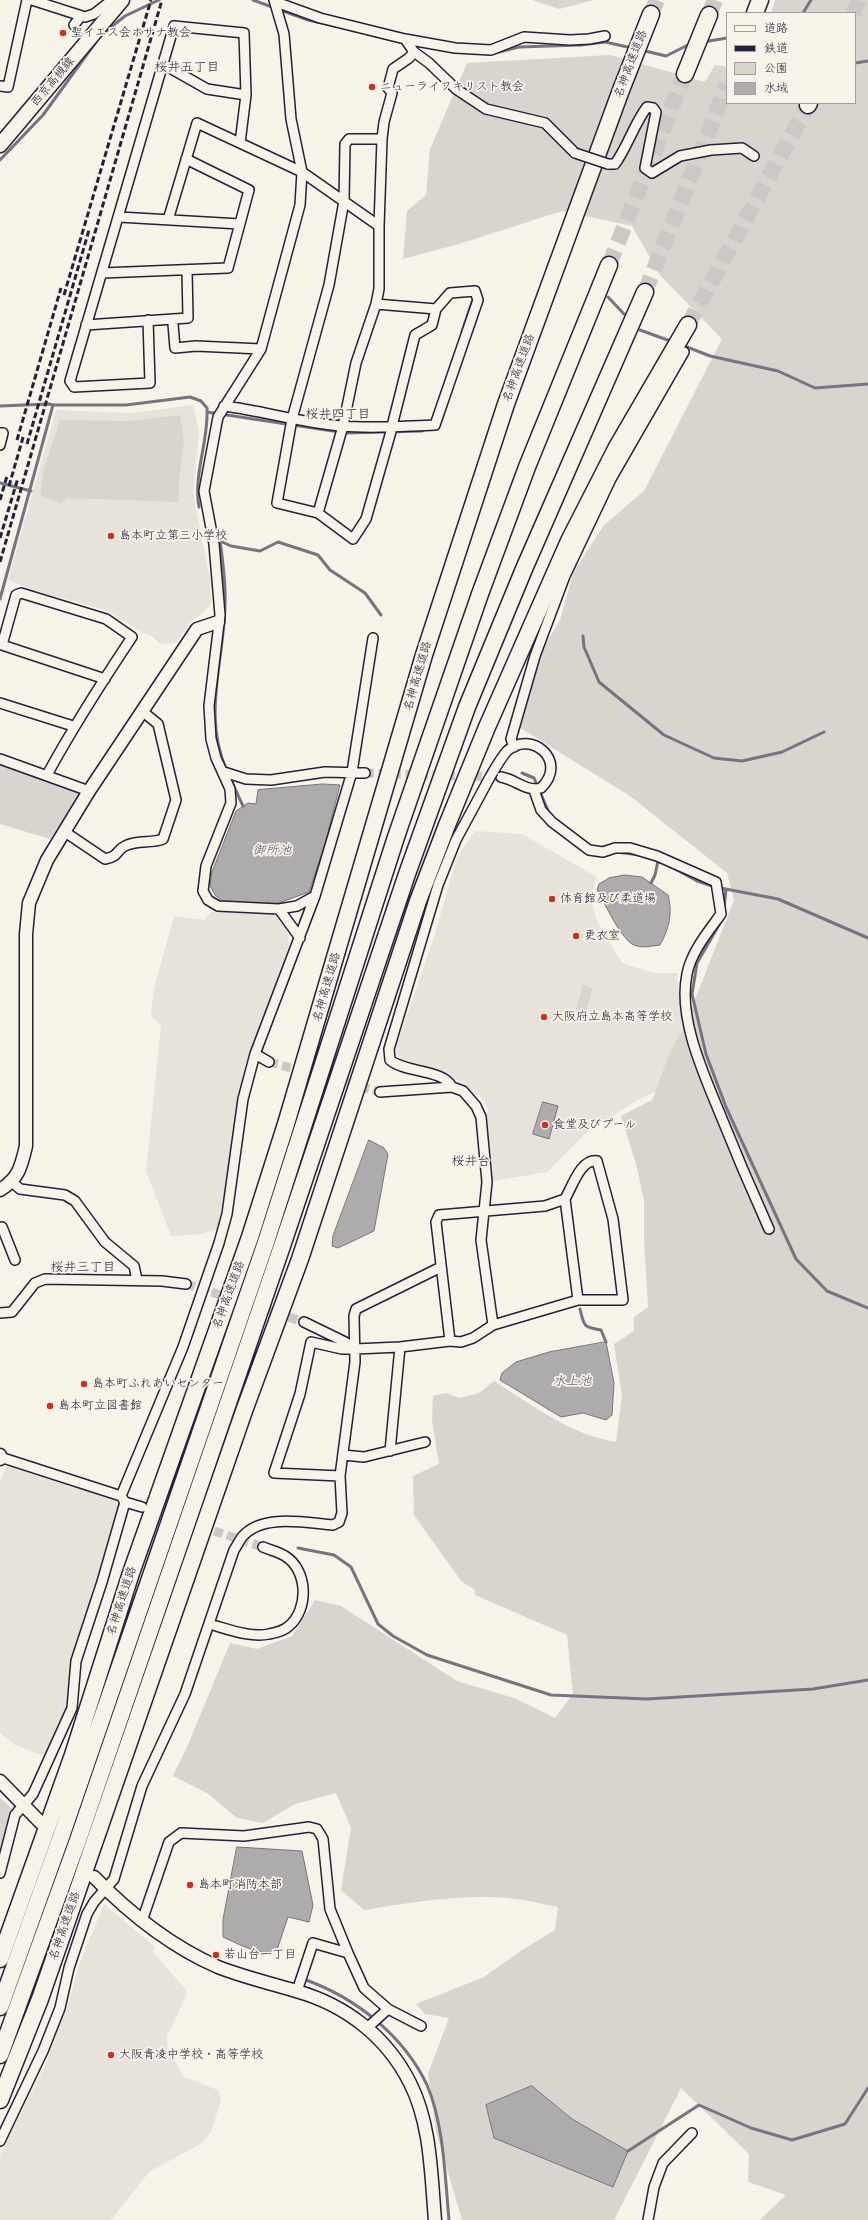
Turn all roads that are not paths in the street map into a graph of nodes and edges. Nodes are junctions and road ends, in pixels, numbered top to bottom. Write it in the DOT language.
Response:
graph roads {
  1 [pos="27,0"];
  2 [pos="32,0"];
  3 [pos="112,0"];
  4 [pos="122,0"];
  5 [pos="760,0"];
  6 [pos="276,6"];
  7 [pos="755,12"];
  8 [pos="709,15"];
  9 [pos="81,16"];
  10 [pos="649,19"];
  11 [pos="74,25"];
  12 [pos="605,36"];
  13 [pos="409,45"];
  14 [pos="163,64"];
  15 [pos="687,71"];
  16 [pos="0,86"];
  17 [pos="246,95"];
  18 [pos="382,139"];
  19 [pos="240,143"];
  20 [pos="0,145"];
  21 [pos="754,156"];
  22 [pos="186,159"];
  23 [pos="302,172"];
  24 [pos="344,201"];
  25 [pos="119,217"];
  26 [pos="168,220"];
  27 [pos="240,224"];
  28 [pos="379,226"];
  29 [pos="609,265"];
  30 [pos="187,270"];
  31 [pos="102,273"];
  32 [pos="645,292"];
  33 [pos="376,304"];
  34 [pos="436,309"];
  35 [pos="148,320"];
  36 [pos="173,324"];
  37 [pos="86,325"];
  38 [pos="686,328"];
  39 [pos="261,350"];
  40 [pos="684,352"];
  41 [pos="221,411"];
  42 [pos="292,422"];
  43 [pos="342,430"];
  44 [pos="392,430"];
  45 [pos="0,433"];
  46 [pos="0,445"];
  47 [pos="318,513"];
  48 [pos="218,622"];
  49 [pos="373,638"];
  50 [pos="105,679"];
  51 [pos="0,703"];
  52 [pos="142,711"];
  53 [pos="73,726"];
  54 [pos="508,752"];
  55 [pos="0,759"];
  56 [pos="352,770"];
  57 [pos="227,773"];
  58 [pos="365,773"];
  59 [pos="47,775"];
  60 [pos="501,777"];
  61 [pos="537,789"];
  62 [pos="89,791"];
  63 [pos="65,832"];
  64 [pos="315,896"];
  65 [pos="279,909"];
  66 [pos="300,938"];
  67 [pos="255,1054"];
  68 [pos="269,1062"];
  69 [pos="452,1087"];
  70 [pos="380,1092"];
  71 [pos="12,1182"];
  72 [pos="0,1190"];
  73 [pos="565,1198"];
  74 [pos="483,1211"];
  75 [pos="769,1229"];
  76 [pos="2,1234"];
  77 [pos="14,1260"];
  78 [pos="441,1268"];
  79 [pos="136,1280"];
  80 [pos="186,1284"];
  81 [pos="578,1300"];
  82 [pos="0,1313"];
  83 [pos="304,1322"];
  84 [pos="493,1324"];
  85 [pos="450,1341"];
  86 [pos="400,1347"];
  87 [pos="355,1350"];
  88 [pos="425,1442"];
  89 [pos="390,1451"];
  90 [pos="343,1455"];
  91 [pos="0,1457"];
  92 [pos="340,1476"];
  93 [pos="123,1499"];
  94 [pos="142,1508"];
  95 [pos="263,1547"];
  96 [pos="209,1624"];
  97 [pos="0,1781"];
  98 [pos="25,1806"];
  99 [pos="42,1823"];
  100 [pos="0,1873"];
  101 [pos="94,1877"];
  102 [pos="106,1889"];
  103 [pos="142,1921"];
  104 [pos="348,1953"];
  105 [pos="0,1958"];
  106 [pos="297,1991"];
  107 [pos="0,2007"];
  108 [pos="388,2009"];
  109 [pos="373,2023"];
  110 [pos="421,2026"];
  111 [pos="0,2055"];
  112 [pos="0,2100"];
  113 [pos="692,2133"];
  114 [pos="0,2141"];
  115 [pos="435,2220"];
  116 [pos="648,2220"];
  1 -- 16 [label="street"];
  2 -- 9 [label="street"];
  3 -- 9 [label="street"];
  4 -- 20 [label="main road, 西京高槻線"];
  5 -- 7 [label="highway"];
  6 -- 13 [label="street"];
  6 -- 23 [label="street"];
  8 -- 15 [label="highway"];
  9 -- 11 [label="street"];
  10 -- 105 [label="highway, 名神高速道路"];
  12 -- 13 [label="street"];
  13 -- 18 [label="street"];
  13 -- 21 [label="street, bridge"];
  14 -- 17 [label="street"];
  14 -- 17 [label="street"];
  14 -- 25 [label="street"];
  17 -- 19 [label="street"];
  18 -- 24 [label="street"];
  18 -- 28 [label="street"];
  19 -- 22 [label="street"];
  19 -- 23 [label="street"];
  22 -- 26 [label="street"];
  22 -- 27 [label="street"];
  23 -- 24 [label="street"];
  23 -- 39 [label="street"];
  24 -- 28 [label="street"];
  24 -- 42 [label="street"];
  25 -- 26 [label="street"];
  25 -- 31 [label="street"];
  26 -- 27 [label="street"];
  27 -- 30 [label="street"];
  28 -- 33 [label="street"];
  29 -- 107 [label="highway, 名神高速道路"];
  30 -- 31 [label="street"];
  30 -- 35 [label="street"];
  31 -- 37 [label="street"];
  32 -- 111 [label="highway, 名神高速道路"];
  33 -- 34 [label="street"];
  33 -- 43 [label="street"];
  34 -- 44 [label="street"];
  34 -- 44 [label="street"];
  35 -- 37 [label="street"];
  35 -- 37 [label="street"];
  36 -- 39 [label="street"];
  38 -- 112 [label="highway, 名神高速道路"];
  39 -- 41 [label="street"];
  40 -- 54 [label="street"];
  41 -- 42 [label="street"];
  41 -- 48 [label="street"];
  42 -- 43 [label="street"];
  42 -- 47 [label="street"];
  43 -- 44 [label="street"];
  43 -- 47 [label="street"];
  44 -- 47 [label="street"];
  45 -- 46 [label="street"];
  48 -- 52 [label="street"];
  48 -- 57 [label="street"];
  49 -- 56 [label="street"];
  50 -- 50 [label="street"];
  50 -- 53 [label="street"];
  51 -- 53 [label="street"];
  52 -- 62 [label="street"];
  52 -- 63 [label="street"];
  53 -- 59 [label="street"];
  54 -- 61 [label="street"];
  54 -- 69 [label="street"];
  55 -- 59 [label="street"];
  56 -- 57 [label="street"];
  56 -- 58 [label="street"];
  56 -- 64 [label="street"];
  57 -- 65 [label="street"];
  59 -- 62 [label="street"];
  60 -- 61 [label="street"];
  61 -- 75 [label="street"];
  62 -- 63 [label="street"];
  63 -- 71 [label="street"];
  64 -- 65 [label="street"];
  64 -- 66 [label="street"];
  65 -- 66 [label="street"];
  66 -- 67 [label="street"];
  67 -- 68 [label="street"];
  67 -- 93 [label="street"];
  69 -- 70 [label="street"];
  69 -- 74 [label="street"];
  71 -- 72 [label="street"];
  71 -- 79 [label="street"];
  73 -- 74 [label="street"];
  73 -- 81 [label="street"];
  73 -- 81 [label="street"];
  74 -- 78 [label="street"];
  74 -- 84 [label="street"];
  76 -- 77 [label="street"];
  78 -- 85 [label="street"];
  78 -- 87 [label="street"];
  79 -- 80 [label="street"];
  79 -- 82 [label="street"];
  81 -- 84 [label="street"];
  83 -- 87 [label="street"];
  84 -- 85 [label="street"];
  85 -- 86 [label="street"];
  86 -- 87 [label="street"];
  86 -- 89 [label="street"];
  87 -- 90 [label="street"];
  87 -- 92 [label="street"];
  88 -- 89 [label="street"];
  89 -- 90 [label="street"];
  90 -- 92 [label="street"];
  91 -- 93 [label="street"];
  92 -- 96 [label="street"];
  93 -- 94 [label="street"];
  93 -- 98 [label="street"];
  95 -- 96 [label="street"];
  96 -- 102 [label="street"];
  97 -- 98 [label="street"];
  98 -- 99 [label="street"];
  98 -- 100 [label="street"];
  101 -- 102 [label="street"];
  102 -- 103 [label="street"];
  102 -- 114 [label="street"];
  103 -- 104 [label="street"];
  103 -- 106 [label="street"];
  104 -- 106 [label="street"];
  104 -- 108 [label="street"];
  106 -- 109 [label="street"];
  108 -- 109 [label="street"];
  108 -- 110 [label="street"];
  109 -- 115 [label="street"];
  113 -- 116 [label="street"];
}
